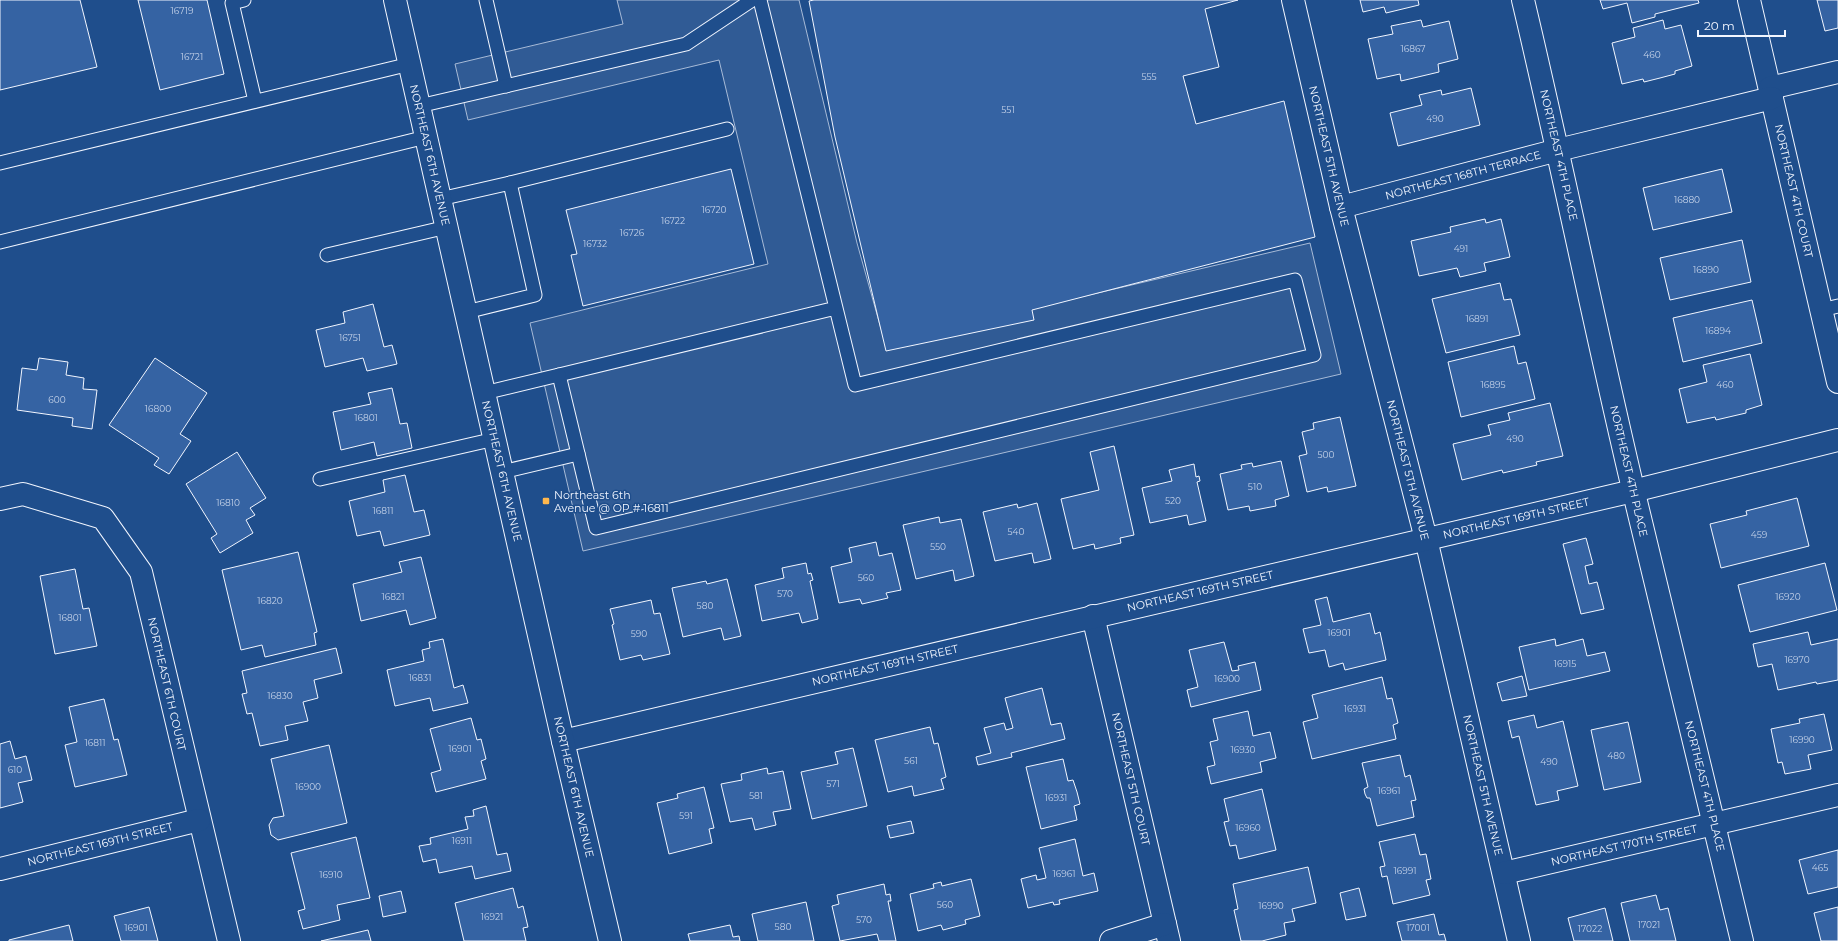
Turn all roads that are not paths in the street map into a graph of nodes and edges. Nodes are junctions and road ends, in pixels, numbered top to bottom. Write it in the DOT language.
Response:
graph roads {
  1 [pos="244,0"];
  2 [pos="395,0"];
  3 [pos="486,0"];
  4 [pos="752,0"];
  5 [pos="760,0"];
  6 [pos="1293,0"];
  7 [pos="1523,0"];
  8 [pos="1749,0"];
  9 [pos="410,64"];
  10 [pos="1838,72"];
  11 [pos="506,86"];
  12 [pos="1771,93"];
  13 [pos="255,101"];
  14 [pos="419,106"];
  15 [pos="727,129"];
  16 [pos="426,137"];
  17 [pos="1558,150"];
  18 [pos="0,164"];
  19 [pos="510,183"];
  20 [pos="440,199"];
  21 [pos="1341,208"];
  22 [pos="447,227"];
  23 [pos="0,242"];
  24 [pos="327,255"];
  25 [pos="836,308"];
  26 [pos="1830,308"];
  27 [pos="466,312"];
  28 [pos="559,375"];
  29 [pos="1838,382"];
  30 [pos="484,393"];
  31 [pos="495,439"];
  32 [pos="1838,440"];
  33 [pos="578,454"];
  34 [pos="502,472"];
  35 [pos="320,479"];
  36 [pos="1633,491"];
  37 [pos="0,499"];
  38 [pos="1426,539"];
  39 [pos="1093,616"];
  40 [pos="563,741"];
  41 [pos="1838,795"];
  42 [pos="199,820"];
  43 [pos="1715,824"];
  44 [pos="0,869"];
  45 [pos="1504,873"];
  46 [pos="1167,933"];
  47 [pos="229,941"];
  48 [pos="610,941"];
  49 [pos="1111,941"];
  50 [pos="1519,941"];
  51 [pos="1742,941"];
  1 -- 13 [label="lane"];
  2 -- 9 [label="street, NORTHEAST 6TH AVENUE"];
  3 -- 11 [label="lane"];
  4 -- 11 [label="lane"];
  5 -- 25 [label="lane"];
  6 -- 21 [label="street, NORTHEAST 5TH AVENUE"];
  7 -- 17 [label="street, NORTHEAST 4TH PLACE"];
  8 -- 12 [label="street, NORTHEAST 4TH COURT"];
  9 -- 13 [label="lane"];
  9 -- 14 [label="street, NORTHEAST 6TH AVENUE"];
  10 -- 12 [label="street, NORTHEAST 168TH TERRACE"];
  11 -- 14 [label="lane"];
  12 -- 17 [label="street, NORTHEAST 168TH TERRACE"];
  12 -- 26 [label="street, NORTHEAST 4TH COURT"];
  13 -- 18 [label="lane"];
  14 -- 16 [label="street, NORTHEAST 6TH AVENUE"];
  15 -- 19 [label="lane"];
  16 -- 20 [label="street, NORTHEAST 6TH AVENUE"];
  16 -- 23 [label="lane"];
  17 -- 21 [label="street, NORTHEAST 168TH TERRACE"];
  17 -- 36 [label="street, NORTHEAST 4TH PLACE"];
  19 -- 20 [label="lane"];
  19 -- 27 [label="lane"];
  20 -- 22 [label="street, NORTHEAST 6TH AVENUE"];
  21 -- 38 [label="street, NORTHEAST 5TH AVENUE"];
  22 -- 24 [label="lane"];
  22 -- 27 [label="street, NORTHEAST 6TH AVENUE"];
  25 -- 28 [label="lane"];
  25 -- 33 [label="lane"];
  26 -- 29 [label="street, NORTHEAST 4TH COURT"];
  27 -- 30 [label="street, NORTHEAST 6TH AVENUE"];
  28 -- 30 [label="lane"];
  28 -- 33 [label="lane"];
  30 -- 31 [label="street, NORTHEAST 6TH AVENUE"];
  31 -- 34 [label="street, NORTHEAST 6TH AVENUE"];
  31 -- 35 [label="lane"];
  32 -- 36 [label="street, NORTHEAST 169TH STREET"];
  33 -- 34 [label="lane"];
  34 -- 40 [label="street, NORTHEAST 6TH AVENUE"];
  36 -- 38 [label="street, NORTHEAST 169TH STREET"];
  36 -- 43 [label="street, NORTHEAST 4TH PLACE"];
  37 -- 42 [label="street, NORTHEAST 6TH COURT"];
  38 -- 39 [label="street, NORTHEAST 169TH STREET"];
  38 -- 45 [label="street, NORTHEAST 5TH AVENUE"];
  39 -- 40 [label="street, NORTHEAST 169TH STREET"];
  39 -- 46 [label="street, NORTHEAST 5TH COURT"];
  40 -- 48 [label="street, NORTHEAST 6TH AVENUE"];
  41 -- 43 [label="street, NORTHEAST 170TH STREET"];
  42 -- 44 [label="street, NORTHEAST 169TH STREET"];
  42 -- 47 [label="street, NORTHEAST 6TH COURT"];
  43 -- 45 [label="street, NORTHEAST 170TH STREET"];
  43 -- 51 [label="street, NORTHEAST 4TH PLACE"];
  45 -- 50 [label="street, NORTHEAST 5TH AVENUE"];
  46 -- 49 [label="street"];
}
